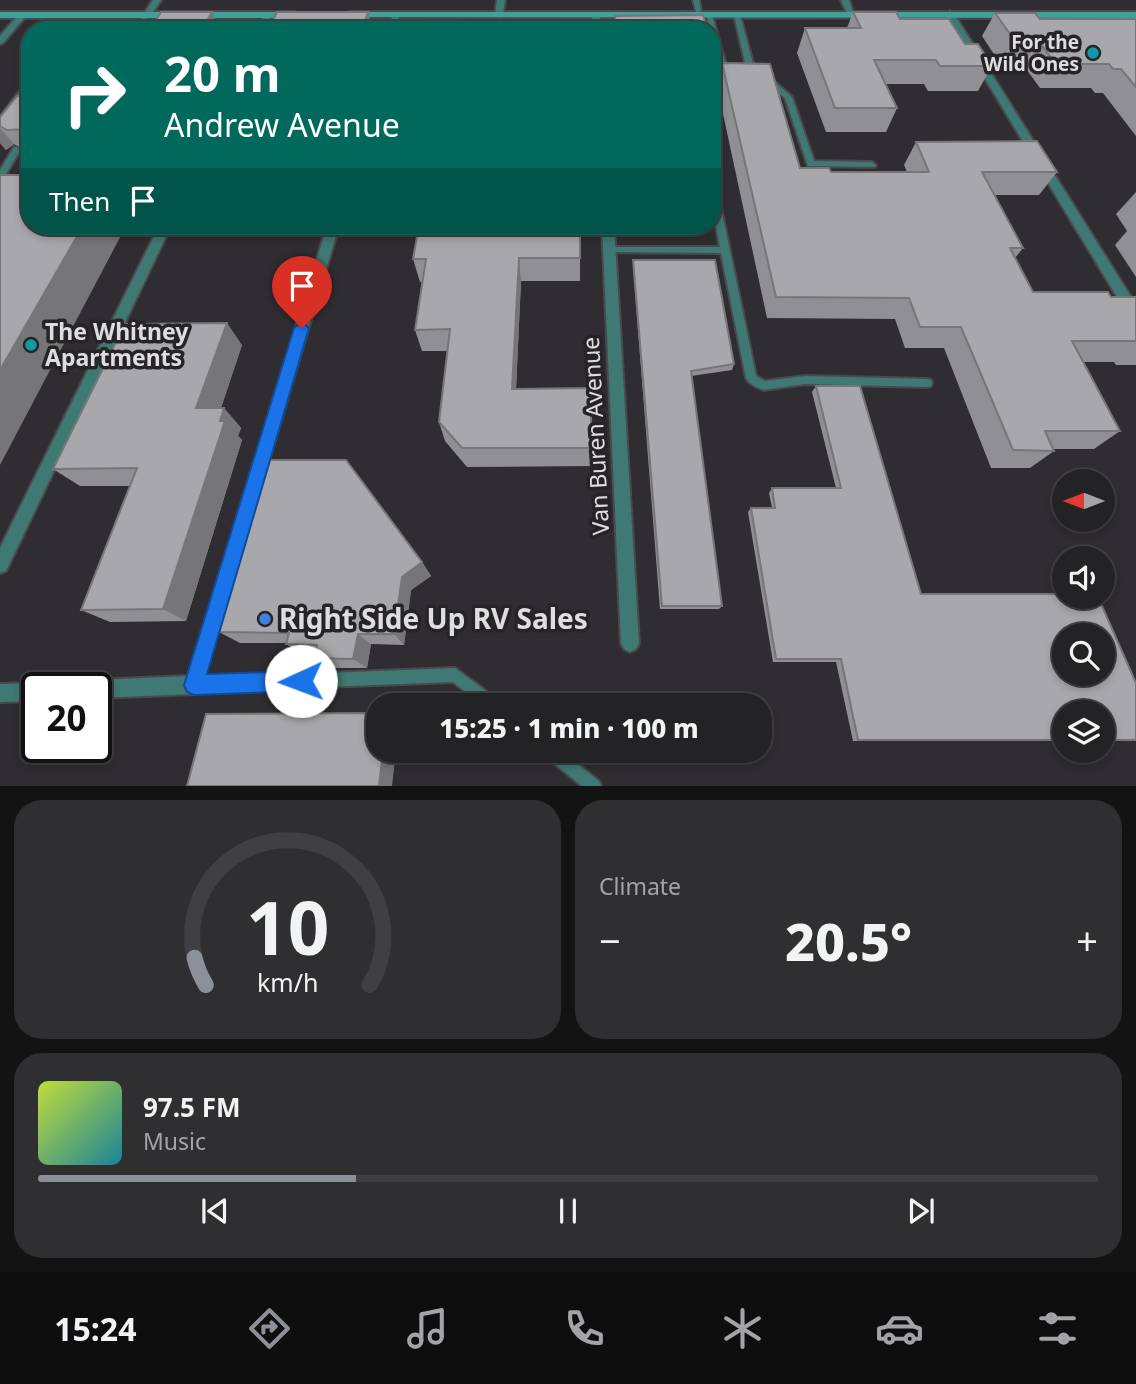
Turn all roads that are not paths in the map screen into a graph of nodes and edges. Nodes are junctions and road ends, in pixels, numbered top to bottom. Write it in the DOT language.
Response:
graph roads {
  1 [pos="157,0"];
  2 [pos="501,0"];
  3 [pos="696,0"];
  4 [pos="845,0"];
  5 [pos="852,14"];
  6 [pos="950,14"];
  7 [pos="0,15"];
  8 [pos="23,15"];
  9 [pos="147,15"];
  10 [pos="268,15"];
  11 [pos="306,15"];
  12 [pos="345,15"];
  13 [pos="396,15"];
  14 [pos="499,15"];
  15 [pos="597,15"];
  16 [pos="705,15"];
  17 [pos="737,15"];
  18 [pos="1136,15"];
  19 [pos="142,21"];
  20 [pos="265,21"];
  21 [pos="394,21"];
  22 [pos="597,21"];
  23 [pos="707,21"];
  24 [pos="0,41"];
  25 [pos="721,62"];
  26 [pos="723,68"];
  27 [pos="732,69"];
  28 [pos="742,70"];
  29 [pos="751,71"];
  30 [pos="21,95"];
  31 [pos="0,122"];
  32 [pos="17,149"];
  33 [pos="872,165"];
  34 [pos="0,177"];
  35 [pos="721,226"];
  36 [pos="161,235"];
  37 [pos="330,235"];
  38 [pos="608,235"];
  39 [pos="609,250"];
  40 [pos="726,250"];
  41 [pos="1136,316"];
  42 [pos="927,383"];
  43 [pos="0,565"];
  44 [pos="630,643"];
  45 [pos="194,685"];
  46 [pos="112,688"];
  47 [pos="21,692"];
  48 [pos="0,693"];
  49 [pos="478,693"];
  50 [pos="565,763"];
  51 [pos="594,786"];
  1 -- 9 [label="street"];
  2 -- 14 [label="street"];
  3 -- 16 [label="lane"];
  4 -- 5 [label="street"];
  5 -- 6 [label="main road"];
  5 -- 17 [label="main road"];
  6 -- 18 [label="main road"];
  6 -- 41 [label="street"];
  7 -- 8 [label="main road"];
  8 -- 9 [label="main road"];
  8 -- 24 [label="street"];
  9 -- 10 [label="main road"];
  9 -- 19 [label="lane"];
  10 -- 11 [label="main road"];
  10 -- 20 [label="street"];
  12 -- 13 [label="main road"];
  13 -- 14 [label="main road"];
  13 -- 21 [label="street"];
  14 -- 15 [label="main road"];
  15 -- 16 [label="main road"];
  15 -- 22 [label="street"];
  16 -- 17 [label="main road"];
  16 -- 23 [label="lane"];
  17 -- 29 [label="lane"];
  25 -- 26 [label="lane"];
  26 -- 27 [label="lane"];
  28 -- 29 [label="lane"];
  29 -- 33 [label="lane"];
  30 -- 31 [label="lane"];
  32 -- 34 [label="lane"];
  35 -- 40 [label="lane"];
  36 -- 43 [label="street"];
  37 -- 45 [label="street"];
  38 -- 39 [label="street, Van Buren Avenue"];
  39 -- 40 [label="lane"];
  39 -- 44 [label="street, Van Buren Avenue"];
  40 -- 42 [label="lane"];
  45 -- 46 [label="street"];
  45 -- 49 [label="lane"];
  47 -- 48 [label="street"];
  50 -- 51 [label="lane"];
}
